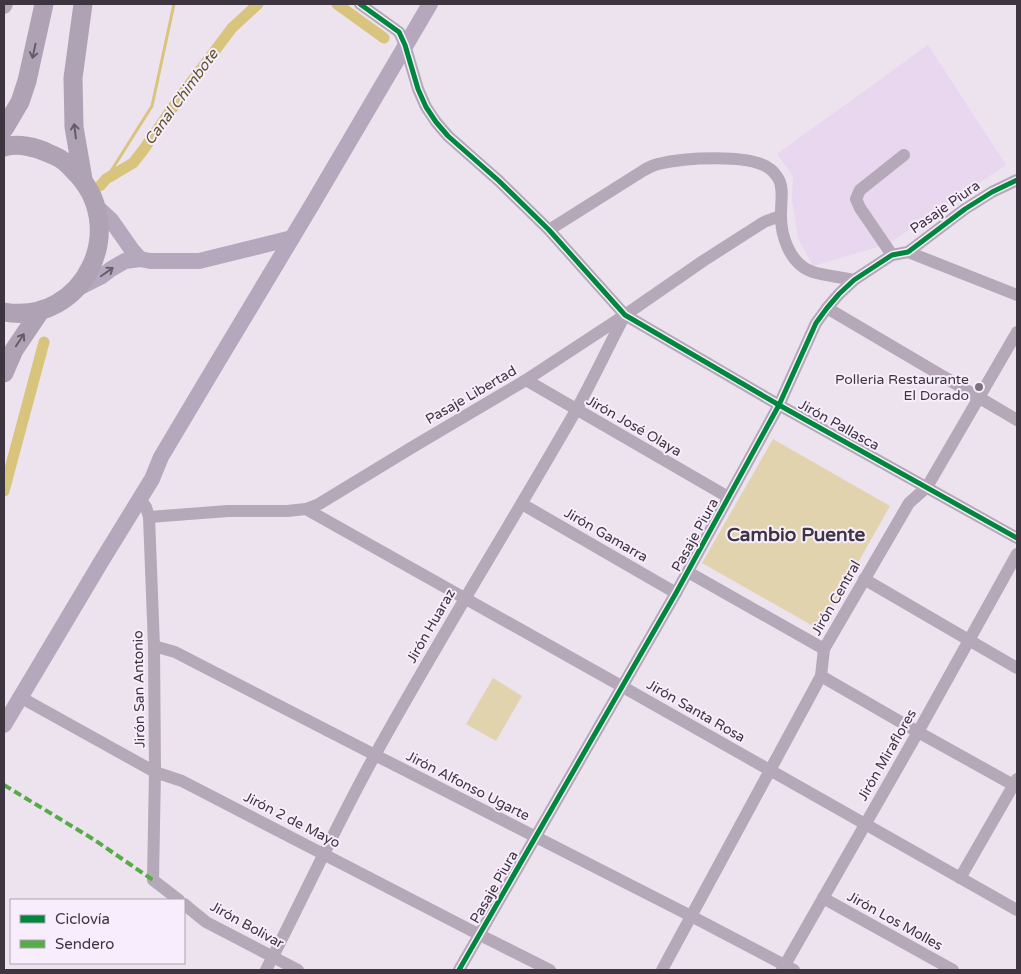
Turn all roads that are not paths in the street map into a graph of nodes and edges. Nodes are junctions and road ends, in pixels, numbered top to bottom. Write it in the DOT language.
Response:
graph roads {
  1 [pos="44,4"];
  2 [pos="83,4"];
  3 [pos="360,4"];
  4 [pos="430,4"];
  5 [pos="405,45"];
  6 [pos="4,129"];
  7 [pos="4,147"];
  8 [pos="904,156"];
  9 [pos="83,179"];
  10 [pos="1017,180"];
  11 [pos="96,206"];
  12 [pos="780,216"];
  13 [pos="549,230"];
  14 [pos="292,238"];
  15 [pos="908,252"];
  16 [pos="892,256"];
  17 [pos="140,259"];
  18 [pos="854,280"];
  19 [pos="76,289"];
  20 [pos="1017,295"];
  21 [pos="827,308"];
  22 [pos="41,310"];
  23 [pos="4,312"];
  24 [pos="625,315"];
  25 [pos="1017,332"];
  26 [pos="4,373"];
  27 [pos="526,380"];
  28 [pos="979,398"];
  29 [pos="779,405"];
  30 [pos="576,410"];
  31 [pos="1017,420"];
  32 [pos="927,487"];
  33 [pos="728,497"];
  34 [pos="140,500"];
  35 [pos="522,504"];
  36 [pos="306,509"];
  37 [pos="149,518"];
  38 [pos="1017,538"];
  39 [pos="1017,554"];
  40 [pos="688,572"];
  41 [pos="864,579"];
  42 [pos="676,593"];
  43 [pos="465,598"];
  44 [pos="969,640"];
  45 [pos="154,646"];
  46 [pos="824,649"];
  47 [pos="1017,668"];
  48 [pos="821,676"];
  49 [pos="623,687"];
  50 [pos="20,697"];
  51 [pos="4,725"];
  52 [pos="918,732"];
  53 [pos="375,755"];
  54 [pos="770,770"];
  55 [pos="156,772"];
  56 [pos="1016,784"];
  57 [pos="865,825"];
  58 [pos="536,837"];
  59 [pos="324,854"];
  60 [pos="960,878"];
  61 [pos="823,898"];
  62 [pos="178,899"];
  63 [pos="185,905"];
  64 [pos="1017,910"];
  65 [pos="691,916"];
  66 [pos="480,935"];
  67 [pos="273,958"];
  68 [pos="787,968"];
  69 [pos="266,970"];
  70 [pos="298,970"];
  71 [pos="459,970"];
  72 [pos="550,970"];
  73 [pos="662,970"];
  74 [pos="953,970"];
  1 -- 6 [label="highway, one-way"];
  9 -- 2 [label="highway, one-way"];
  3 -- 5 [label="street"];
  4 -- 5 [label="main road"];
  5 -- 13 [label="street, Jirón Pallasca"];
  5 -- 14 [label="main road"];
  7 -- 9 [label="highway"];
  8 -- 16 [label="street"];
  9 -- 11 [label="highway"];
  10 -- 15 [label="street, Pasaje Piura"];
  11 -- 17 [label="main road"];
  11 -- 19 [label="highway"];
  12 -- 13 [label="street"];
  12 -- 18 [label="street"];
  12 -- 24 [label="street, Pasaje Libertad"];
  13 -- 24 [label="street, Jirón Pallasca"];
  14 -- 17 [label="main road"];
  14 -- 34 [label="main road"];
  15 -- 16 [label="street, Pasaje Piura"];
  15 -- 20 [label="street"];
  16 -- 18 [label="street, Pasaje Piura"];
  19 -- 17 [label="main road, one-way"];
  18 -- 21 [label="street, Pasaje Piura"];
  19 -- 22 [label="highway"];
  21 -- 28 [label="street"];
  21 -- 29 [label="street, Pasaje Piura"];
  22 -- 23 [label="highway"];
  26 -- 22 [label="highway, one-way"];
  24 -- 27 [label="street, Pasaje Libertad"];
  24 -- 29 [label="street, Jirón Pallasca"];
  24 -- 30 [label="street, Jirón Huaraz"];
  25 -- 28 [label="street, Jirón Central"];
  27 -- 30 [label="street, Jirón José Olaya"];
  27 -- 36 [label="street, Pasaje Libertad"];
  28 -- 31 [label="street"];
  28 -- 32 [label="street, Jirón Central"];
  29 -- 32 [label="street, Jirón Pallasca"];
  29 -- 33 [label="street, Pasaje Piura"];
  30 -- 33 [label="street, Jirón José Olaya"];
  30 -- 35 [label="street, Jirón Huaraz"];
  32 -- 38 [label="street, Jirón Pallasca"];
  32 -- 41 [label="street, Jirón Central"];
  33 -- 40 [label="street, Pasaje Piura"];
  34 -- 37 [label="street, Jirón San Antonio"];
  34 -- 50 [label="main road"];
  35 -- 42 [label="street, Jirón Gamarra"];
  35 -- 43 [label="street, Jirón Huaraz"];
  36 -- 37 [label="street, Pasaje Libertad"];
  36 -- 43 [label="street, Jirón Santa Rosa"];
  37 -- 45 [label="street, Jirón San Antonio"];
  39 -- 44 [label="street, Jirón Miraflores"];
  40 -- 42 [label="street, Pasaje Piura"];
  40 -- 46 [label="street"];
  41 -- 44 [label="street"];
  41 -- 46 [label="street, Jirón Central"];
  42 -- 49 [label="street, Pasaje Piura"];
  43 -- 49 [label="street, Jirón Santa Rosa"];
  43 -- 53 [label="street, Jirón Huaraz"];
  44 -- 47 [label="street"];
  44 -- 52 [label="street, Jirón Miraflores"];
  45 -- 53 [label="street, Jirón Alfonso Ugarte"];
  45 -- 55 [label="street, Jirón San Antonio"];
  46 -- 48 [label="street, Jirón Central"];
  48 -- 52 [label="street"];
  48 -- 54 [label="street, Jirón Central"];
  49 -- 54 [label="street, Jirón Santa Rosa"];
  49 -- 58 [label="street, Pasaje Piura"];
  50 -- 51 [label="main road"];
  50 -- 55 [label="street, Jirón 2 de Mayo"];
  52 -- 56 [label="street"];
  52 -- 57 [label="street, Jirón Miraflores"];
  53 -- 58 [label="street, Jirón Alfonso Ugarte"];
  53 -- 59 [label="street, Jirón Huaraz"];
  54 -- 57 [label="street, Jirón Santa Rosa"];
  54 -- 65 [label="street, Jirón Central"];
  55 -- 59 [label="street, Jirón 2 de Mayo"];
  55 -- 62 [label="street, Jirón San Antonio"];
  56 -- 60 [label="street"];
  57 -- 60 [label="street, Jirón Santa Rosa"];
  57 -- 61 [label="street, Jirón Miraflores"];
  58 -- 65 [label="street, Jirón Alfonso Ugarte"];
  58 -- 66 [label="street, Pasaje Piura"];
  59 -- 66 [label="street, Jirón 2 de Mayo"];
  59 -- 67 [label="street, Jirón Huaraz"];
  60 -- 64 [label="street, Jirón Santa Rosa"];
  61 -- 68 [label="street, Jirón Miraflores"];
  61 -- 74 [label="street, Jirón Los Molles"];
  63 -- 67 [label="street, Jirón Bolivar"];
  65 -- 68 [label="street, Jirón Alfonso Ugarte"];
  65 -- 73 [label="street, Jirón Central"];
  66 -- 71 [label="street, Pasaje Piura"];
  66 -- 72 [label="street, Jirón 2 de Mayo"];
  67 -- 69 [label="street"];
  67 -- 70 [label="street, Jirón Bolivar"];
}
